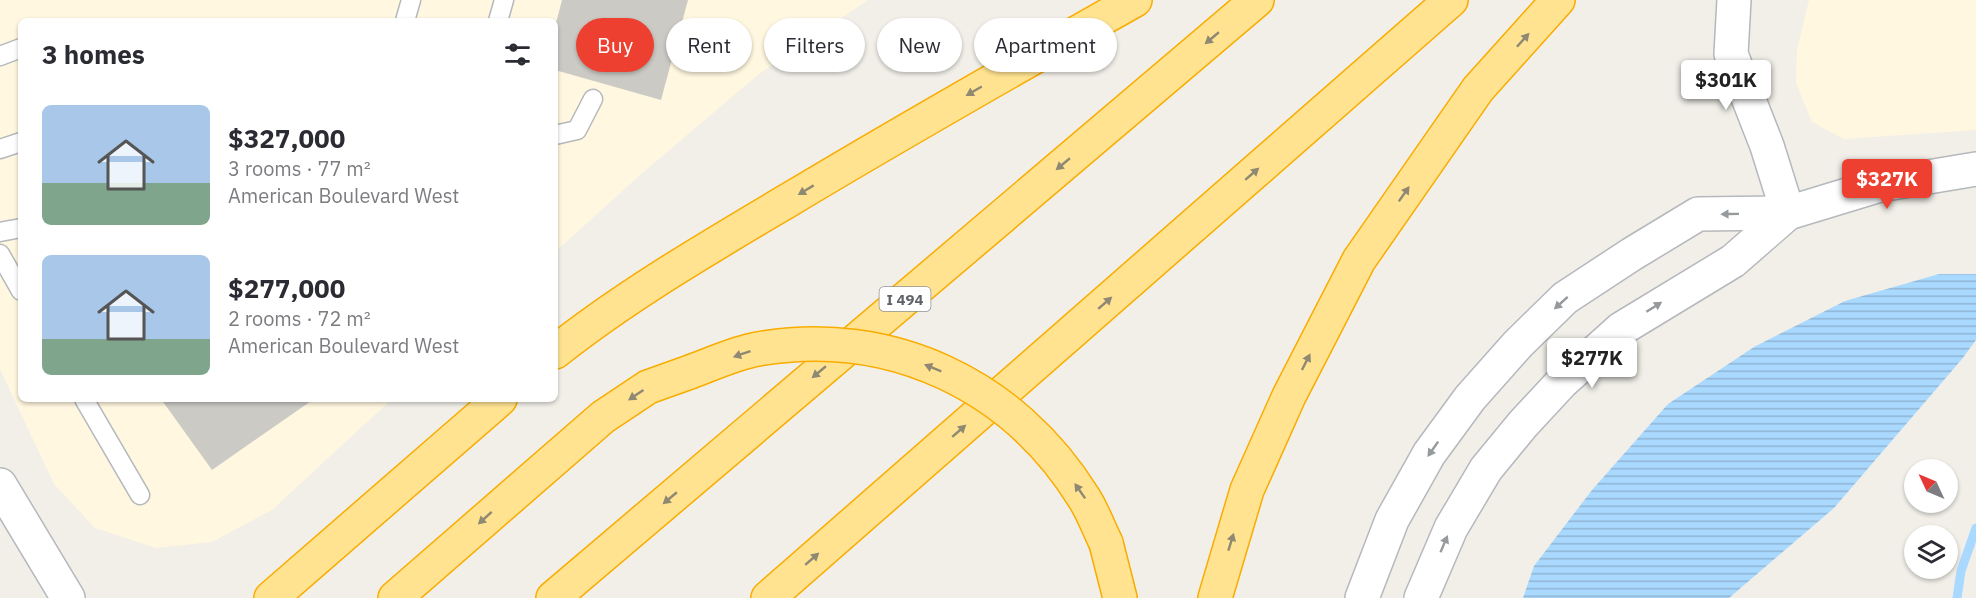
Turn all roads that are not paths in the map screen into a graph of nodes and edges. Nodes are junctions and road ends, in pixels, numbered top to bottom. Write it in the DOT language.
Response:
graph roads {
  1 [pos="411,0"];
  2 [pos="504,0"];
  3 [pos="1135,0"];
  4 [pos="1257,0"];
  5 [pos="1451,0"];
  6 [pos="1558,0"];
  7 [pos="1734,0"];
  8 [pos="406,18"];
  9 [pos="499,18"];
  10 [pos="18,49"];
  11 [pos="0,56"];
  12 [pos="593,99"];
  13 [pos="558,134"];
  14 [pos="18,143"];
  15 [pos="0,149"];
  16 [pos="1976,169"];
  17 [pos="1788,213"];
  18 [pos="18,229"];
  19 [pos="0,232"];
  20 [pos="0,254"];
  21 [pos="18,286"];
  22 [pos="558,350"];
  23 [pos="86,402"];
  24 [pos="497,402"];
  25 [pos="0,485"];
  26 [pos="140,495"];
  27 [pos="68,598"];
  28 [pos="271,598"];
  29 [pos="395,598"];
  30 [pos="553,598"];
  31 [pos="768,598"];
  32 [pos="1120,598"];
  33 [pos="1215,598"];
  34 [pos="1362,598"];
  35 [pos="1421,598"];
  1 -- 8 [label="lane"];
  2 -- 9 [label="lane"];
  3 -- 22 [label="highway, one-way"];
  4 -- 30 [label="highway, I 494, one-way"];
  31 -- 5 [label="highway, one-way"];
  33 -- 6 [label="highway, one-way"];
  7 -- 17 [label="street"];
  10 -- 11 [label="lane"];
  12 -- 13 [label="lane"];
  14 -- 15 [label="lane"];
  16 -- 17 [label="street"];
  17 -- 34 [label="street, one-way"];
  35 -- 17 [label="street, one-way"];
  18 -- 19 [label="lane"];
  20 -- 21 [label="lane"];
  23 -- 26 [label="lane"];
  24 -- 28 [label="highway"];
  25 -- 27 [label="street"];
  32 -- 29 [label="highway, one-way, bridge"];
}
